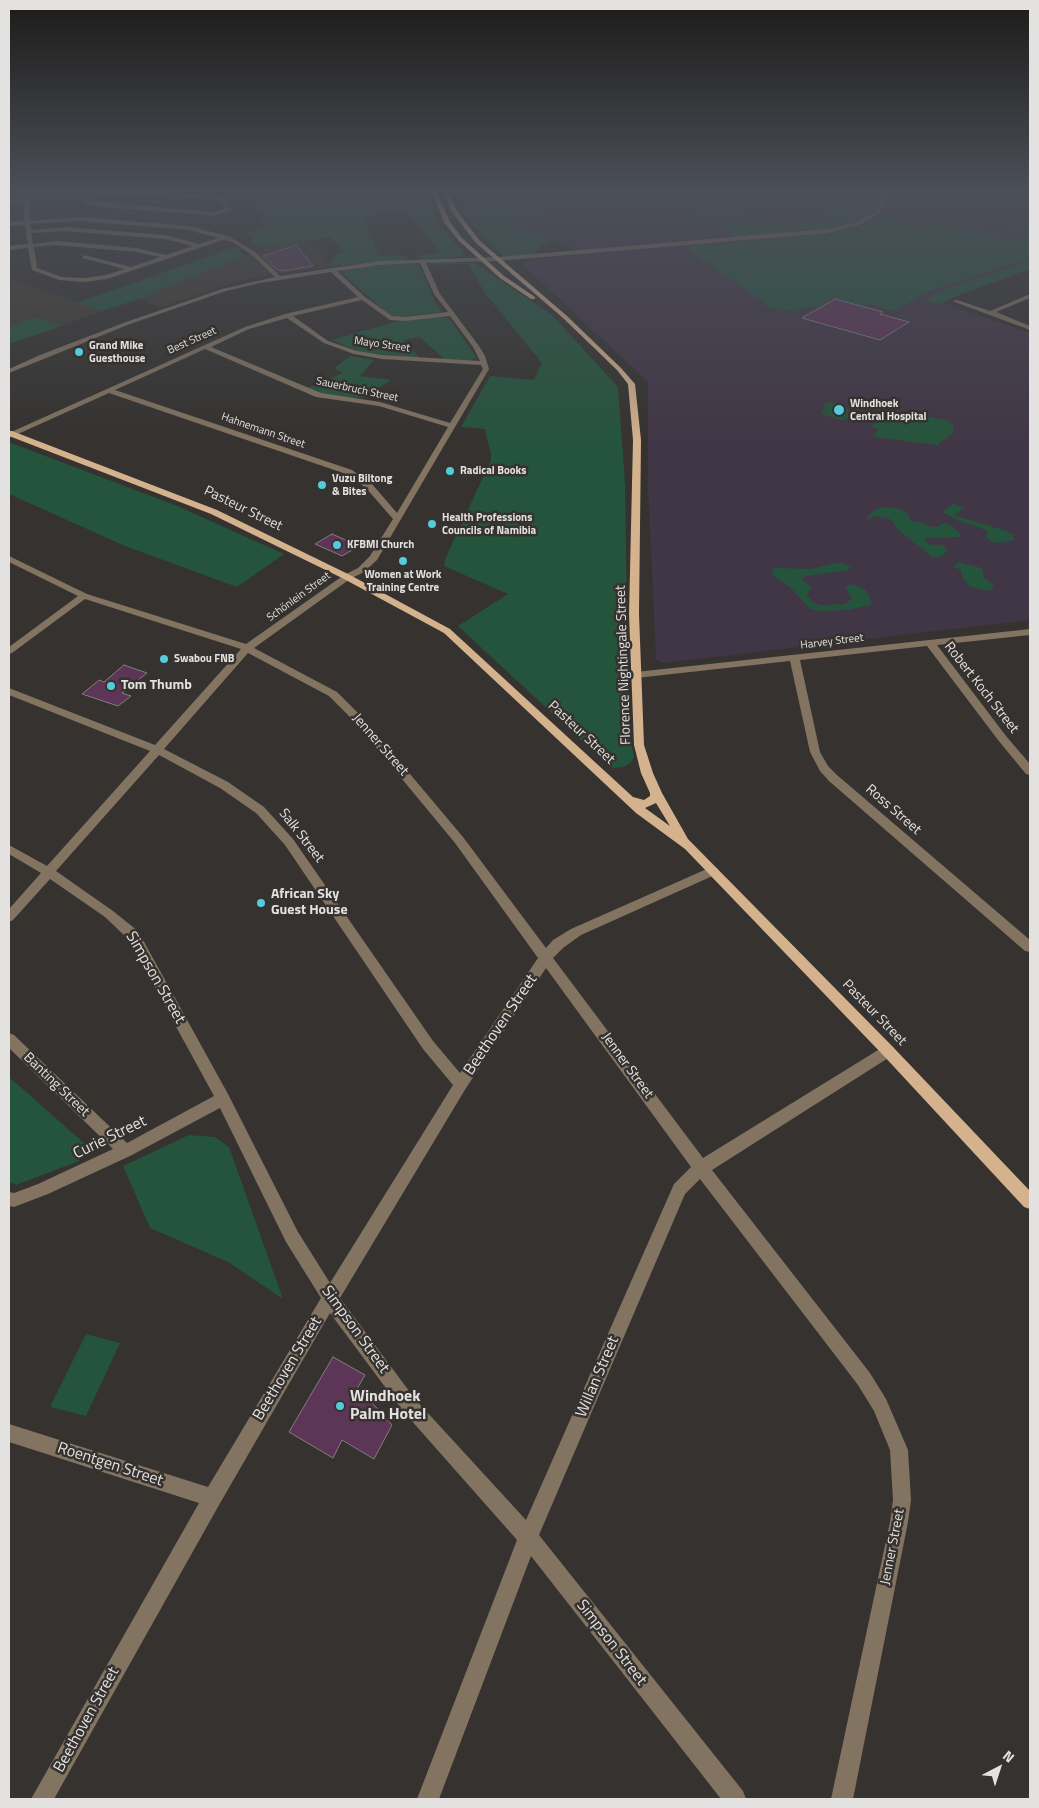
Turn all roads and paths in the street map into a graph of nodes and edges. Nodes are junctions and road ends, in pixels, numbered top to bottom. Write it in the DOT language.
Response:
graph roads {
  1 [pos="54,276"];
  2 [pos="109,276"];
  3 [pos="288,276"];
  4 [pos="339,276"];
  5 [pos="429,276"];
  6 [pos="501,276"];
  7 [pos="518,276"];
  8 [pos="278,278"];
  9 [pos="85,280"];
  10 [pos="80,288"];
  11 [pos="1030,296"];
  12 [pos="364,298"];
  13 [pos="955,302"];
  14 [pos="993,312"];
  15 [pos="451,314"];
  16 [pos="287,315"];
  17 [pos="1030,328"];
  18 [pos="205,347"];
  19 [pos="485,363"];
  20 [pos="9,371"];
  21 [pos="107,390"];
  22 [pos="453,426"];
  23 [pos="10,434"];
  24 [pos="634,500"];
  25 [pos="397,518"];
  26 [pos="9,559"];
  27 [pos="346,577"];
  28 [pos="84,596"];
  29 [pos="1030,632"];
  30 [pos="930,644"];
  31 [pos="247,648"];
  32 [pos="9,651"];
  33 [pos="795,659"];
  34 [pos="636,675"];
  35 [pos="9,691"];
  36 [pos="158,750"];
  37 [pos="1030,771"];
  38 [pos="656,793"];
  39 [pos="629,800"];
  40 [pos="689,846"];
  41 [pos="9,849"];
  42 [pos="713,871"];
  43 [pos="50,872"];
  44 [pos="9,917"];
  45 [pos="1030,947"];
  46 [pos="546,956"];
  47 [pos="9,1040"];
  48 [pos="888,1050"];
  49 [pos="461,1084"];
  50 [pos="223,1099"];
  51 [pos="125,1150"];
  52 [pos="701,1168"];
  53 [pos="9,1199"];
  54 [pos="1030,1202"];
  55 [pos="330,1298"];
  56 [pos="9,1433"];
  57 [pos="212,1498"];
  58 [pos="528,1537"];
  59 [pos="42,1799"];
  60 [pos="428,1799"];
  61 [pos="735,1799"];
  62 [pos="842,1799"];
  1 -- 9 [label="street"];
  2 -- 9 [label="street"];
  3 -- 8 [label="street"];
  4 -- 12 [label="street"];
  5 -- 15 [label="street"];
  6 -- 24 [label="main road, Florence Nightingale Street"];
  7 -- 24 [label="main road, Florence Nightingale Street"];
  8 -- 20 [label="street"];
  9 -- 10 [label="street"];
  11 -- 14 [label="street"];
  12 -- 15 [label="street"];
  12 -- 16 [label="street, Best Street"];
  13 -- 14 [label="street"];
  14 -- 17 [label="street"];
  15 -- 19 [label="street"];
  16 -- 18 [label="street, Best Street"];
  16 -- 19 [label="street, Mayo Street"];
  18 -- 21 [label="street, Best Street"];
  18 -- 22 [label="street, Sauerbruch Street"];
  19 -- 22 [label="street, Schönlein Street"];
  21 -- 23 [label="street, Best Street"];
  21 -- 25 [label="street, Hahnemann Street"];
  22 -- 25 [label="street, Schönlein Street"];
  23 -- 27 [label="main road, Pasteur Street"];
  24 -- 34 [label="main road, Florence Nightingale Street"];
  25 -- 27 [label="street, Schönlein Street"];
  26 -- 28 [label="street, Jenner Street"];
  27 -- 31 [label="street, Schönlein Street"];
  27 -- 39 [label="main road, Pasteur Street"];
  28 -- 31 [label="street, Jenner Street"];
  28 -- 32 [label="street"];
  29 -- 30 [label="street, Harvey Street"];
  30 -- 33 [label="street, Harvey Street"];
  30 -- 37 [label="street, Robert Koch Street"];
  31 -- 36 [label="street, Schönlein Street"];
  31 -- 46 [label="street, Jenner Street"];
  33 -- 34 [label="street, Harvey Street"];
  33 -- 45 [label="street, Ross Street"];
  34 -- 38 [label="main road, Florence Nightingale Street"];
  35 -- 36 [label="street, Salk Street"];
  36 -- 43 [label="street, Schönlein Street"];
  36 -- 49 [label="street, Salk Street"];
  38 -- 39 [label="main road"];
  38 -- 40 [label="main road, Florence Nightingale Street"];
  39 -- 40 [label="main road, Pasteur Street"];
  40 -- 42 [label="main road, Pasteur Street"];
  41 -- 43 [label="street, Simpson Street"];
  42 -- 46 [label="street, Beethoven Street"];
  42 -- 48 [label="main road, Pasteur Street"];
  43 -- 44 [label="street, Schönlein Street"];
  43 -- 50 [label="street, Simpson Street"];
  46 -- 49 [label="street, Beethoven Street"];
  46 -- 52 [label="street, Jenner Street"];
  47 -- 51 [label="street, Banting Street"];
  48 -- 52 [label="street, Willan Street"];
  48 -- 54 [label="main road, Pasteur Street"];
  49 -- 55 [label="street, Beethoven Street"];
  50 -- 51 [label="street, Curie Street"];
  50 -- 55 [label="street, Simpson Street"];
  51 -- 53 [label="street, Curie Street"];
  52 -- 58 [label="street, Willan Street"];
  52 -- 62 [label="street, Jenner Street"];
  55 -- 57 [label="street, Beethoven Street"];
  55 -- 58 [label="street, Simpson Street"];
  56 -- 57 [label="street, Roentgen Street"];
  57 -- 59 [label="street, Beethoven Street"];
  58 -- 60 [label="street, Willan Street"];
  58 -- 61 [label="street, Simpson Street"];
}
